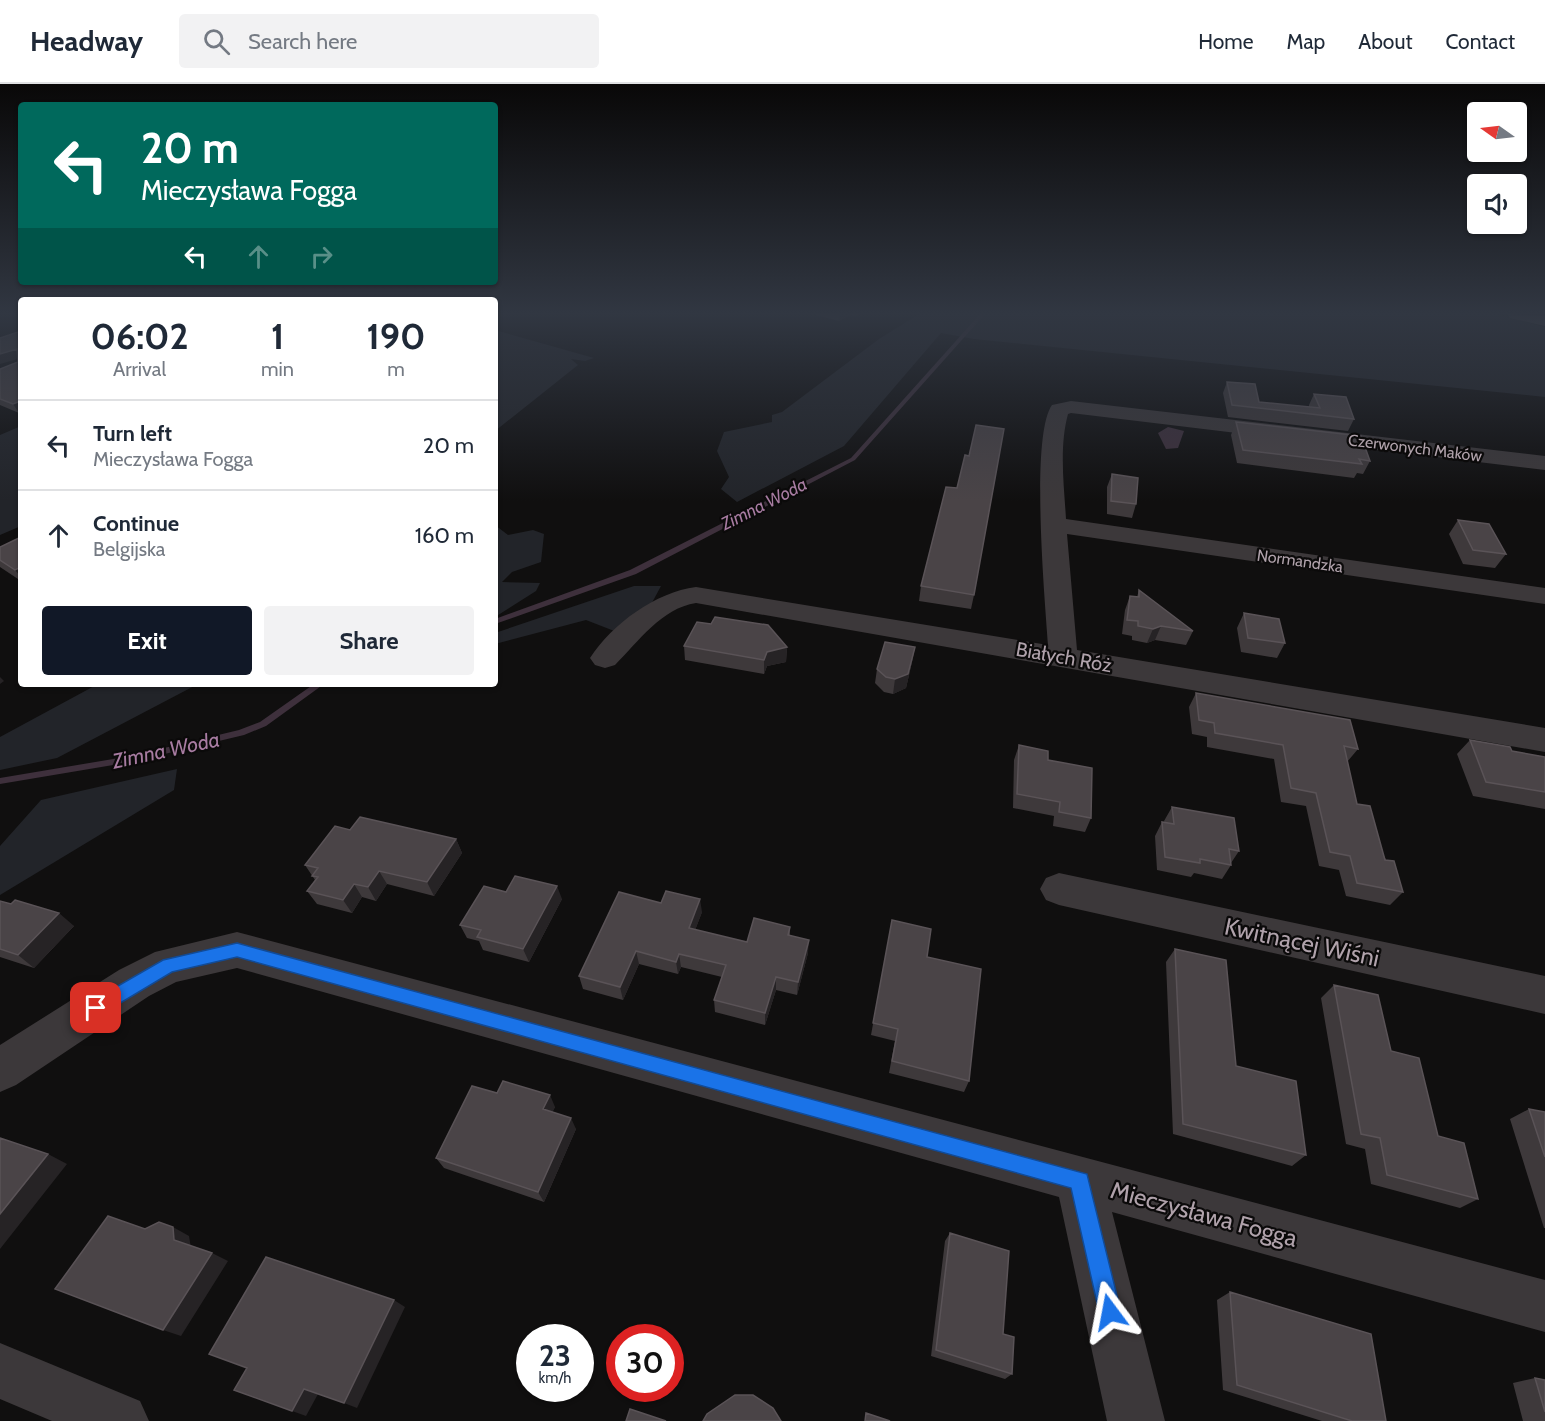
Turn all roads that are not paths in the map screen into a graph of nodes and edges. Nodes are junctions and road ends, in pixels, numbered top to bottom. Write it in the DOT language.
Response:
graph roads {
  1 [pos="1545,463"];
  2 [pos="1056,525"];
  3 [pos="1545,596"];
  4 [pos="605,657"];
  5 [pos="1062,657"];
  6 [pos="1545,740"];
  7 [pos="1059,889"];
  8 [pos="1545,995"];
  9 [pos="0,1070"];
  10 [pos="1080,1181"];
  11 [pos="1545,1306"];
  12 [pos="0,1371"];
  13 [pos="120,1421"];
  14 [pos="1136,1421"];
  1 -- 2 [label="street, Czerwonych Maków"];
  2 -- 3 [label="street, Normandzka"];
  2 -- 5 [label="street"];
  4 -- 5 [label="street, Białych Róż"];
  5 -- 6 [label="street, Białych Róż"];
  7 -- 8 [label="street, Kwitnącej Wiśni"];
  9 -- 10 [label="street, Mieczysława Fogga"];
  10 -- 11 [label="street, Mieczysława Fogga"];
  10 -- 14 [label="street"];
  12 -- 13 [label="street"];
}
